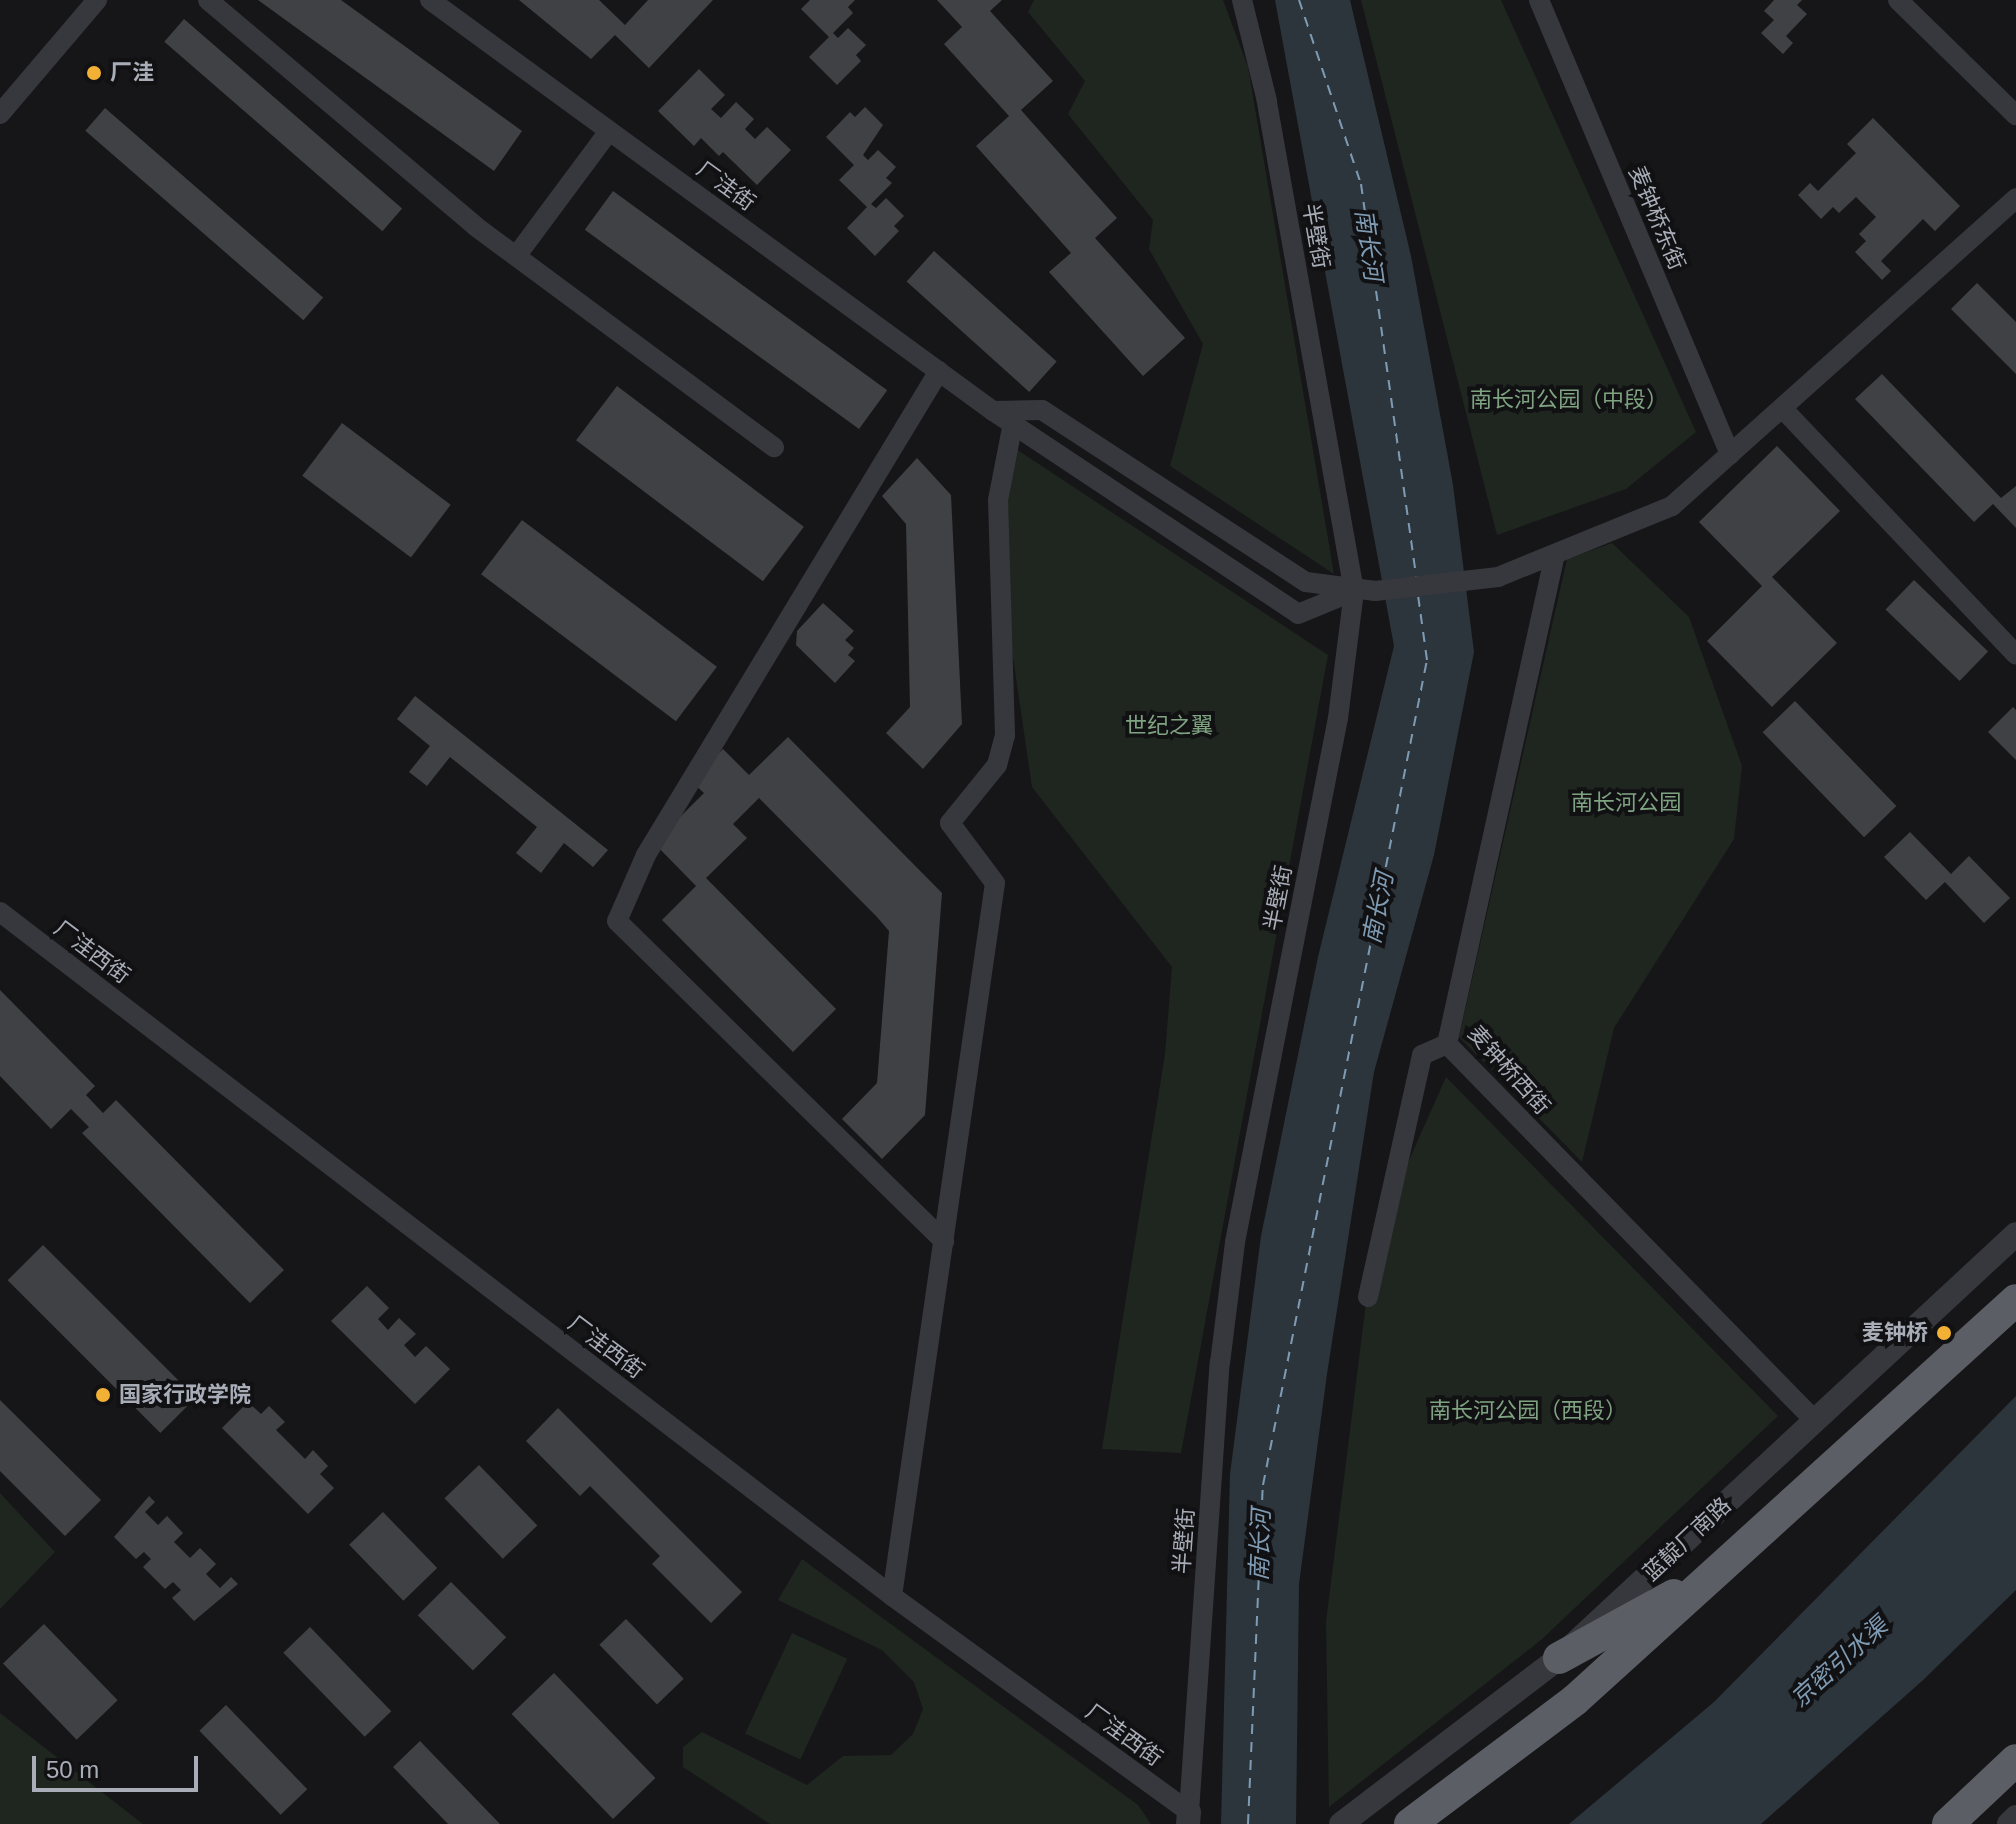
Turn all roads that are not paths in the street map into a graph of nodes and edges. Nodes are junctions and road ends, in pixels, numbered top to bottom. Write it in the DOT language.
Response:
graph roads {
  1 [pos="97,0"];
  2 [pos="208,0"];
  3 [pos="430,0"];
  4 [pos="1242,0"];
  5 [pos="1539,0"];
  6 [pos="1898,0"];
  7 [pos="0,114"];
  8 [pos="2016,115"];
  9 [pos="609,131"];
  10 [pos="2016,198"];
  11 [pos="517,255"];
  12 [pos="939,371"];
  13 [pos="1782,408"];
  14 [pos="993,411"];
  15 [pos="1013,423"];
  16 [pos="774,447"];
  17 [pos="1730,454"];
  18 [pos="1555,554"];
  19 [pos="1354,591"];
  20 [pos="2016,655"];
  21 [pos="0,912"];
  22 [pos="1447,1044"];
  23 [pos="2016,1234"];
  24 [pos="944,1241"];
  25 [pos="1368,1297"];
  26 [pos="2016,1300"];
  27 [pos="1815,1421"];
  28 [pos="1726,1566"];
  29 [pos="892,1596"];
  30 [pos="1559,1658"];
  31 [pos="2016,1760"];
  32 [pos="2016,1817"];
  33 [pos="1188,1818"];
  34 [pos="1341,1824"];
  35 [pos="1410,1824"];
  36 [pos="1948,1824"];
  37 [pos="2009,1824"];
  1 -- 7 [label="street"];
  2 -- 11 [label="street"];
  3 -- 9 [label="street, 厂洼街"];
  4 -- 19 [label="street, 半壁街"];
  5 -- 17 [label="street, 麦钟桥东街"];
  6 -- 8 [label="street"];
  9 -- 11 [label="street"];
  9 -- 12 [label="street, 厂洼街"];
  10 -- 13 [label="street"];
  11 -- 16 [label="street"];
  12 -- 14 [label="street, 厂洼街"];
  12 -- 24 [label="street"];
  13 -- 17 [label="street"];
  13 -- 20 [label="street"];
  14 -- 15 [label="street, 厂洼街"];
  14 -- 19 [label="street"];
  15 -- 19 [label="street, 厂洼街"];
  15 -- 24 [label="street"];
  17 -- 18 [label="street"];
  18 -- 19 [label="street"];
  18 -- 22 [label="street, 麦钟桥西街"];
  19 -- 33 [label="street, 半壁街"];
  21 -- 29 [label="street, 厂洼西街"];
  22 -- 25 [label="street"];
  22 -- 27 [label="street, 麦钟桥西街"];
  23 -- 27 [label="street, 蓝靛厂南路"];
  24 -- 29 [label="street"];
  26 -- 28 [label="highway, 蓝靛厂南路"];
  27 -- 30 [label="street, 蓝靛厂南路"];
  28 -- 30 [label="highway"];
  28 -- 35 [label="highway, 蓝靛厂南路"];
  29 -- 33 [label="street, 厂洼西街"];
  30 -- 34 [label="street, 蓝靛厂南路"];
  31 -- 36 [label="highway"];
  32 -- 37 [label="street"];
}
